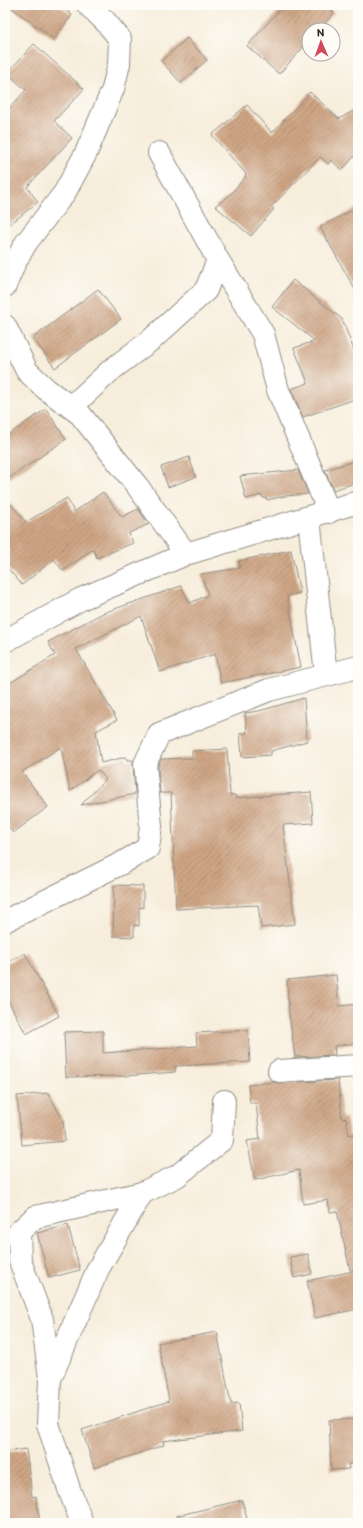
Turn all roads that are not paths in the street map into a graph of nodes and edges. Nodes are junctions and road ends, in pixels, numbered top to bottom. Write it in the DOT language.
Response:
graph roads {
  1 [pos="88,5"];
  2 [pos="159,153"];
  3 [pos="218,260"];
  4 [pos="5,286"];
  5 [pos="5,326"];
  6 [pos="70,406"];
  7 [pos="358,502"];
  8 [pos="319,515"];
  9 [pos="186,554"];
  10 [pos="5,641"];
  11 [pos="358,667"];
  12 [pos="326,675"];
  13 [pos="5,921"];
  14 [pos="358,1066"];
  15 [pos="279,1071"];
  16 [pos="224,1101"];
  17 [pos="142,1193"];
  18 [pos="50,1379"];
  19 [pos="82,1523"];
  1 -- 4 [label="street"];
  2 -- 3 [label="street"];
  3 -- 6 [label="street"];
  3 -- 8 [label="street"];
  5 -- 6 [label="street"];
  6 -- 9 [label="street"];
  7 -- 8 [label="street"];
  8 -- 9 [label="street"];
  8 -- 12 [label="street"];
  9 -- 10 [label="street"];
  11 -- 12 [label="street"];
  12 -- 13 [label="street"];
  14 -- 15 [label="street"];
  16 -- 17 [label="street"];
  17 -- 18 [label="street"];
  17 -- 18 [label="street"];
  18 -- 19 [label="street"];
}
